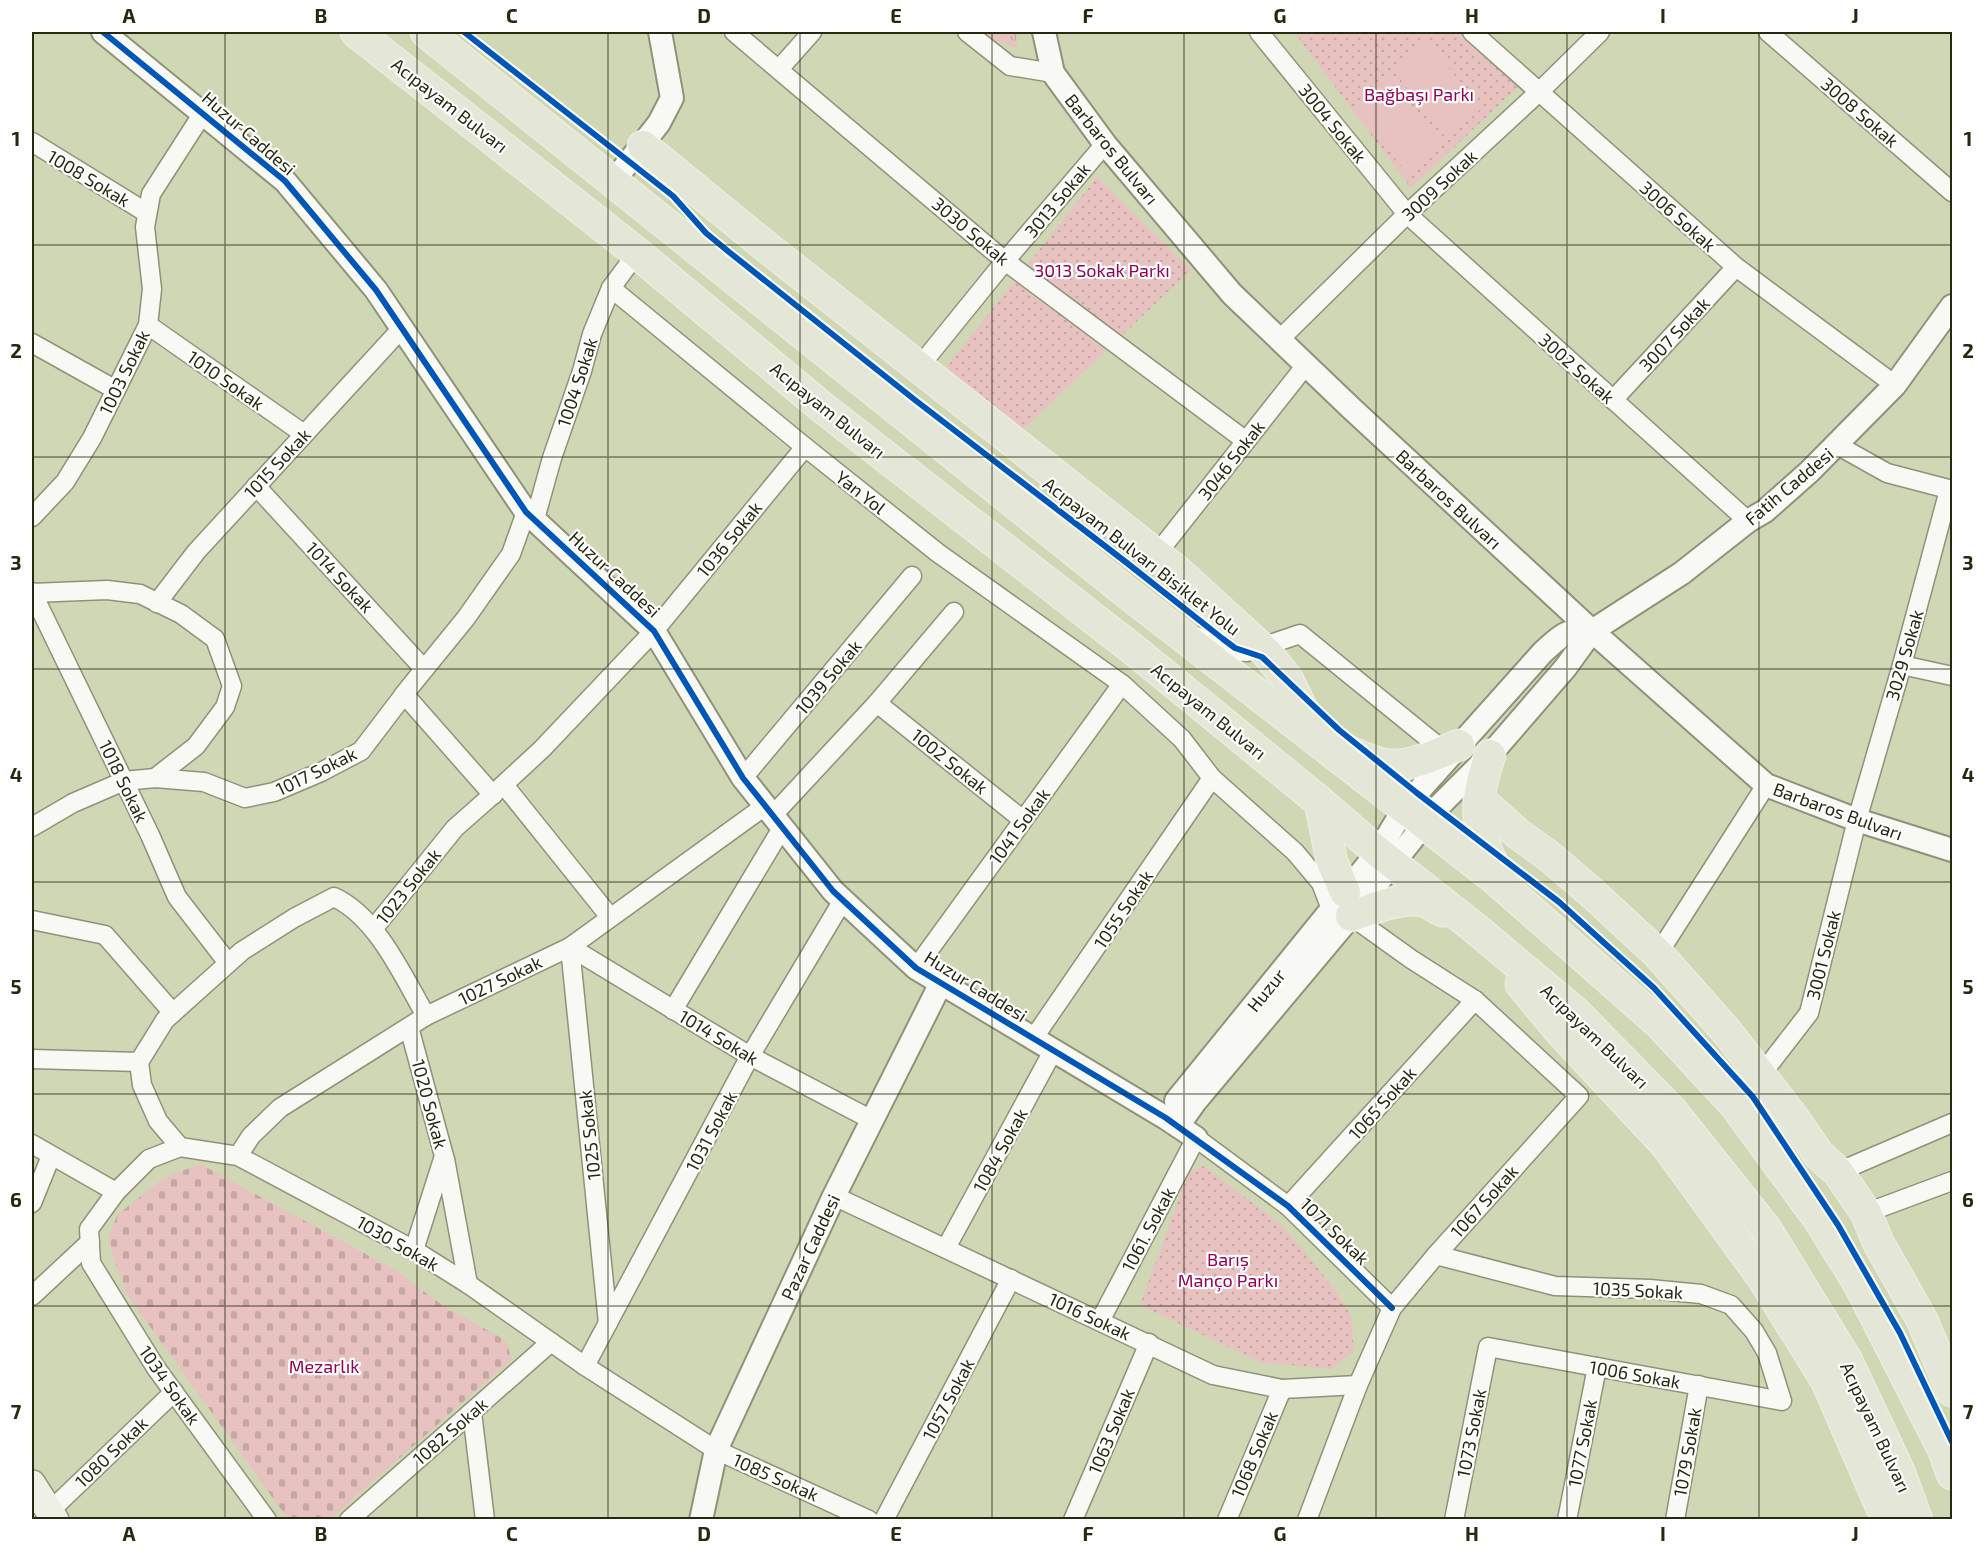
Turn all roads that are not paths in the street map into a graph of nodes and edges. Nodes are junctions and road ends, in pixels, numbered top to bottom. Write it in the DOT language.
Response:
graph roads {
  1 [pos="103,32"];
  2 [pos="356,32"];
  3 [pos="426,32"];
  4 [pos="660,32"];
  5 [pos="735,32"];
  6 [pos="812,32"];
  7 [pos="967,32"];
  8 [pos="1044,32"];
  9 [pos="1259,32"];
  10 [pos="1472,32"];
  11 [pos="1600,32"];
  12 [pos="1768,32"];
  13 [pos="780,68"];
  14 [pos="1053,73"];
  15 [pos="1539,92"];
  16 [pos="203,113"];
  17 [pos="32,142"];
  18 [pos="1105,144"];
  19 [pos="643,146"];
  20 [pos="614,182"];
  21 [pos="1953,192"];
  22 [pos="147,213"];
  23 [pos="1407,214"];
  24 [pos="637,254"];
  25 [pos="1005,261"];
  26 [pos="1736,267"];
  27 [pos="611,288"];
  28 [pos="1953,306"];
  29 [pos="148,325"];
  30 [pos="402,328"];
  31 [pos="1280,339"];
  32 [pos="32,343"];
  33 [pos="1306,365"];
  34 [pos="919,367"];
  35 [pos="1895,385"];
  36 [pos="116,390"];
  37 [pos="1613,400"];
  38 [pos="304,434"];
  39 [pos="1246,441"];
  40 [pos="1837,445"];
  41 [pos="805,447"];
  42 [pos="256,486"];
  43 [pos="1951,490"];
  44 [pos="531,515"];
  45 [pos="32,518"];
  46 [pos="1748,521"];
  47 [pos="1156,555"];
  48 [pos="912,576"];
  49 [pos="32,593"];
  50 [pos="158,603"];
  51 [pos="954,612"];
  52 [pos="1168,623"];
  53 [pos="654,631"];
  54 [pos="1592,631"];
  55 [pos="1260,647"];
  56 [pos="1902,665"];
  57 [pos="424,669"];
  58 [pos="1953,676"];
  59 [pos="1122,684"];
  60 [pos="404,694"];
  61 [pos="877,703"];
  62 [pos="1315,736"];
  63 [pos="1452,748"];
  64 [pos="1491,755"];
  65 [pos="155,778"];
  66 [pos="743,778"];
  67 [pos="1212,778"];
  68 [pos="124,781"];
  69 [pos="1766,785"];
  70 [pos="498,790"];
  71 [pos="1479,799"];
  72 [pos="1320,802"];
  73 [pos="773,816"];
  74 [pos="1415,816"];
  75 [pos="1023,820"];
  76 [pos="1857,820"];
  77 [pos="32,827"];
  78 [pos="1953,850"];
  79 [pos="1385,858"];
  80 [pos="1506,889"];
  81 [pos="843,900"];
  82 [pos="1342,906"];
  83 [pos="610,917"];
  84 [pos="32,920"];
  85 [pos="374,928"];
  86 [pos="1476,929"];
  87 [pos="570,947"];
  88 [pos="1658,954"];
  89 [pos="228,963"];
  90 [pos="916,968"];
  91 [pos="941,983"];
  92 [pos="1475,1000"];
  93 [pos="673,1010"];
  94 [pos="173,1013"];
  95 [pos="426,1016"];
  96 [pos="409,1027"];
  97 [pos="1034,1040"];
  98 [pos="1053,1051"];
  99 [pos="750,1056"];
  100 [pos="32,1059"];
  101 [pos="139,1062"];
  102 [pos="1761,1076"];
  103 [pos="872,1120"];
  104 [pos="1953,1123"];
  105 [pos="1180,1127"];
  106 [pos="32,1144"];
  107 [pos="180,1147"];
  108 [pos="51,1156"];
  109 [pos="238,1156"];
  110 [pos="444,1156"];
  111 [pos="1838,1172"];
  112 [pos="1953,1181"];
  113 [pos="116,1192"];
  114 [pos="834,1196"];
  115 [pos="32,1203"];
  116 [pos="1288,1206"];
  117 [pos="1866,1213"];
  118 [pos="90,1242"];
  119 [pos="946,1248"];
  120 [pos="414,1250"];
  121 [pos="1436,1255"];
  122 [pos="1011,1279"];
  123 [pos="468,1284"];
  124 [pos="32,1296"];
  125 [pos="1392,1308"];
  126 [pos="1100,1321"];
  127 [pos="608,1323"];
  128 [pos="551,1342"];
  129 [pos="1149,1343"];
  130 [pos="1488,1347"];
  131 [pos="585,1366"];
  132 [pos="1597,1367"];
  133 [pos="1358,1385"];
  134 [pos="1700,1385"];
  135 [pos="1282,1389"];
  136 [pos="1953,1391"];
  137 [pos="174,1392"];
  138 [pos="1782,1401"];
  139 [pos="472,1412"];
  140 [pos="716,1450"];
  141 [pos="1953,1474"];
  142 [pos="32,1484"];
  143 [pos="44,1515"];
  144 [pos="267,1520"];
  145 [pos="349,1520"];
  146 [pos="485,1520"];
  147 [pos="701,1520"];
  148 [pos="869,1520"];
  149 [pos="884,1520"];
  150 [pos="1073,1520"];
  151 [pos="1227,1520"];
  152 [pos="1307,1520"];
  153 [pos="1454,1520"];
  154 [pos="1567,1520"];
  155 [pos="1675,1520"];
  156 [pos="1887,1520"];
  157 [pos="1917,1520"];
  1 -- 16 [label="street, Huzur Caddesi"];
  2 -- 24 [label="main road, Acıpayam Bulvarı"];
  3 -- 20 [label="main road"];
  4 -- 19 [label="street"];
  5 -- 13 [label="street, 3030 Sokak"];
  6 -- 13 [label="street"];
  7 -- 14 [label="street"];
  8 -- 14 [label="street, Barbaros Bulvarı"];
  9 -- 23 [label="street, 3004 Sokak"];
  10 -- 15 [label="street, 3006 Sokak"];
  11 -- 15 [label="street, 3009 Sokak"];
  12 -- 21 [label="street, 3008 Sokak"];
  13 -- 25 [label="street, 3030 Sokak"];
  14 -- 18 [label="street, Barbaros Bulvarı"];
  15 -- 23 [label="street, 3009 Sokak"];
  15 -- 26 [label="street, 3006 Sokak"];
  16 -- 22 [label="street, 1003 Sokak"];
  16 -- 30 [label="street, Huzur Caddesi"];
  17 -- 22 [label="street, 1008 Sokak"];
  18 -- 25 [label="street, 3013 Sokak"];
  18 -- 31 [label="street, Barbaros Bulvarı"];
  19 -- 20 [label="street"];
  19 -- 34 [label="main road"];
  20 -- 52 [label="main road"];
  22 -- 29 [label="street, 1003 Sokak"];
  23 -- 31 [label="street, 3009 Sokak"];
  23 -- 37 [label="street, 3002 Sokak"];
  24 -- 27 [label="street, 1004 Sokak"];
  24 -- 72 [label="main road, Acıpayam Bulvarı"];
  25 -- 34 [label="street, 3013 Sokak"];
  25 -- 39 [label="street, 3030 Sokak"];
  26 -- 35 [label="street, 3006 Sokak"];
  26 -- 37 [label="street, 3007 Sokak"];
  27 -- 41 [label="street, Yan Yol"];
  27 -- 44 [label="street, 1004 Sokak"];
  28 -- 35 [label="street, Fatih Caddesi"];
  29 -- 36 [label="street, 1003 Sokak"];
  29 -- 38 [label="street, 1010 Sokak"];
  30 -- 38 [label="street, 1015 Sokak"];
  30 -- 44 [label="street, Huzur Caddesi"];
  31 -- 33 [label="street, Barbaros Bulvarı"];
  32 -- 36 [label="street"];
  33 -- 39 [label="street, 3046 Sokak"];
  33 -- 54 [label="street, Barbaros Bulvarı"];
  34 -- 47 [label="main road"];
  35 -- 40 [label="street, Fatih Caddesi"];
  36 -- 45 [label="street, 1003 Sokak"];
  37 -- 46 [label="street, 3002 Sokak"];
  38 -- 42 [label="street, 1015 Sokak"];
  39 -- 47 [label="street, 3046 Sokak"];
  40 -- 43 [label="street"];
  40 -- 46 [label="street, Fatih Caddesi"];
  41 -- 53 [label="street, 1036 Sokak"];
  41 -- 59 [label="street, Yan Yol"];
  42 -- 50 [label="street, 1015 Sokak"];
  42 -- 57 [label="street, 1014 Sokak"];
  43 -- 56 [label="street, 3029 Sokak"];
  44 -- 53 [label="street, Huzur Caddesi"];
  44 -- 57 [label="street, 1017 Sokak"];
  46 -- 54 [label="street, Fatih Caddesi"];
  47 -- 55 [label="main road"];
  48 -- 66 [label="street, 1039 Sokak"];
  49 -- 50 [label="street"];
  49 -- 68 [label="street, 1018 Sokak"];
  50 -- 65 [label="street"];
  51 -- 61 [label="street"];
  52 -- 55 [label="street"];
  52 -- 62 [label="main road"];
  53 -- 66 [label="street, Huzur Caddesi"];
  53 -- 70 [label="street, 1023 Sokak"];
  54 -- 63 [label="street"];
  54 -- 64 [label="street"];
  54 -- 69 [label="street, Barbaros Bulvarı"];
  55 -- 62 [label="main road"];
  55 -- 63 [label="street"];
  56 -- 58 [label="street"];
  56 -- 76 [label="street, 3029 Sokak"];
  57 -- 60 [label="street, 1017 Sokak"];
  59 -- 67 [label="street, Yan Yol"];
  59 -- 75 [label="street, 1041 Sokak"];
  60 -- 65 [label="street, 1017 Sokak"];
  60 -- 70 [label="street"];
  61 -- 73 [label="street"];
  61 -- 75 [label="street, 1002 Sokak"];
  62 -- 63 [label="main road"];
  62 -- 74 [label="main road"];
  63 -- 74 [label="street"];
  64 -- 71 [label="main road"];
  64 -- 74 [label="street"];
  65 -- 68 [label="street, 1017 Sokak"];
  66 -- 73 [label="street, Huzur Caddesi"];
  67 -- 82 [label="street, Yan Yol"];
  67 -- 97 [label="street, 1055 Sokak"];
  68 -- 77 [label="street, 1017 Sokak"];
  68 -- 89 [label="street, 1018 Sokak"];
  69 -- 76 [label="street, Barbaros Bulvarı"];
  69 -- 88 [label="street"];
  70 -- 83 [label="street"];
  70 -- 85 [label="street, 1023 Sokak"];
  71 -- 80 [label="main road"];
  71 -- 88 [label="main road"];
  72 -- 79 [label="main road, Acıpayam Bulvarı"];
  72 -- 82 [label="main road"];
  73 -- 81 [label="street, Huzur Caddesi"];
  73 -- 83 [label="street, 1027 Sokak"];
  73 -- 93 [label="street"];
  74 -- 79 [label="street, Huzur"];
  74 -- 80 [label="main road"];
  75 -- 90 [label="street, 1041 Sokak"];
  76 -- 78 [label="street, Barbaros Bulvarı"];
  76 -- 102 [label="street, 3001 Sokak"];
  79 -- 82 [label="street, Huzur"];
  79 -- 86 [label="main road, Acıpayam Bulvarı"];
  80 -- 141 [label="main road"];
  81 -- 90 [label="street, Huzur Caddesi"];
  81 -- 99 [label="street, 1031 Sokak"];
  82 -- 86 [label="main road"];
  82 -- 92 [label="street"];
  82 -- 105 [label="street, Huzur"];
  83 -- 87 [label="street, 1027 Sokak"];
  84 -- 94 [label="street"];
  85 -- 89 [label="street, 1023 Sokak"];
  85 -- 95 [label="street"];
  86 -- 156 [label="main road"];
  86 -- 157 [label="main road, Acıpayam Bulvarı"];
  87 -- 93 [label="street, 1014 Sokak"];
  87 -- 95 [label="street, 1027 Sokak"];
  87 -- 127 [label="street, 1025 Sokak"];
  88 -- 102 [label="main road"];
  89 -- 94 [label="street, 1023 Sokak"];
  90 -- 91 [label="street, Huzur Caddesi"];
  91 -- 97 [label="street, Huzur Caddesi"];
  91 -- 103 [label="street, Pazar Caddesi"];
  92 -- 116 [label="street, 1065 Sokak"];
  92 -- 121 [label="street, 1067 Sokak"];
  93 -- 99 [label="street, 1014 Sokak"];
  94 -- 101 [label="street, 1023 Sokak"];
  95 -- 96 [label="street, 1027 Sokak"];
  96 -- 109 [label="street, 1027 Sokak"];
  96 -- 110 [label="street, 1020 Sokak"];
  97 -- 98 [label="street, Huzur Caddesi"];
  98 -- 105 [label="street, Huzur Caddesi"];
  98 -- 119 [label="street, 1084 Sokak"];
  99 -- 103 [label="street, 1014 Sokak"];
  99 -- 127 [label="street, 1031 Sokak"];
  100 -- 101 [label="street"];
  101 -- 107 [label="street"];
  102 -- 111 [label="main road"];
  103 -- 114 [label="street, Pazar Caddesi"];
  104 -- 111 [label="street"];
  105 -- 116 [label="street, 1071 Sokak"];
  105 -- 126 [label="street, 1061. Sokak"];
  106 -- 108 [label="street"];
  107 -- 109 [label="street, 1030 Sokak"];
  107 -- 113 [label="street, 1030 Sokak"];
  108 -- 113 [label="street"];
  108 -- 115 [label="street"];
  109 -- 120 [label="street, 1030 Sokak"];
  110 -- 120 [label="street, 1020 Sokak"];
  110 -- 123 [label="street"];
  111 -- 117 [label="main road"];
  112 -- 117 [label="street"];
  113 -- 118 [label="street, 1030 Sokak"];
  114 -- 119 [label="street, 1016 Sokak"];
  114 -- 140 [label="street, Pazar Caddesi"];
  116 -- 125 [label="street, 1071 Sokak"];
  117 -- 136 [label="main road"];
  118 -- 124 [label="street"];
  118 -- 137 [label="street, 1034 Sokak"];
  119 -- 122 [label="street, 1016 Sokak"];
  120 -- 123 [label="street, 1030 Sokak"];
  121 -- 125 [label="street, 1067 Sokak"];
  121 -- 138 [label="street, 1035 Sokak"];
  122 -- 126 [label="street, 1016 Sokak"];
  122 -- 149 [label="street, 1057 Sokak"];
  123 -- 128 [label="street, 1030 Sokak"];
  125 -- 133 [label="street"];
  126 -- 129 [label="street, 1016 Sokak"];
  127 -- 131 [label="street, 1031 Sokak"];
  128 -- 131 [label="street, 1030 Sokak"];
  128 -- 139 [label="street, 1082 Sokak"];
  129 -- 135 [label="street, 1016 Sokak"];
  129 -- 150 [label="street, 1063 Sokak"];
  130 -- 132 [label="street, 1006 Sokak"];
  130 -- 153 [label="street, 1073 Sokak"];
  131 -- 140 [label="street, 1030 Sokak"];
  132 -- 134 [label="street, 1006 Sokak"];
  132 -- 154 [label="street, 1077 Sokak"];
  133 -- 135 [label="street, 1016 Sokak"];
  133 -- 152 [label="street"];
  134 -- 138 [label="street, 1006 Sokak"];
  134 -- 155 [label="street, 1079 Sokak"];
  135 -- 151 [label="street, 1068 Sokak"];
  137 -- 143 [label="street, 1080 Sokak"];
  137 -- 144 [label="street, 1034 Sokak"];
  139 -- 145 [label="street, 1082 Sokak"];
  139 -- 146 [label="street"];
  140 -- 147 [label="street, Pazar Caddesi"];
  140 -- 148 [label="street, 1085 Sokak"];
  142 -- 143 [label="main road"];
}
